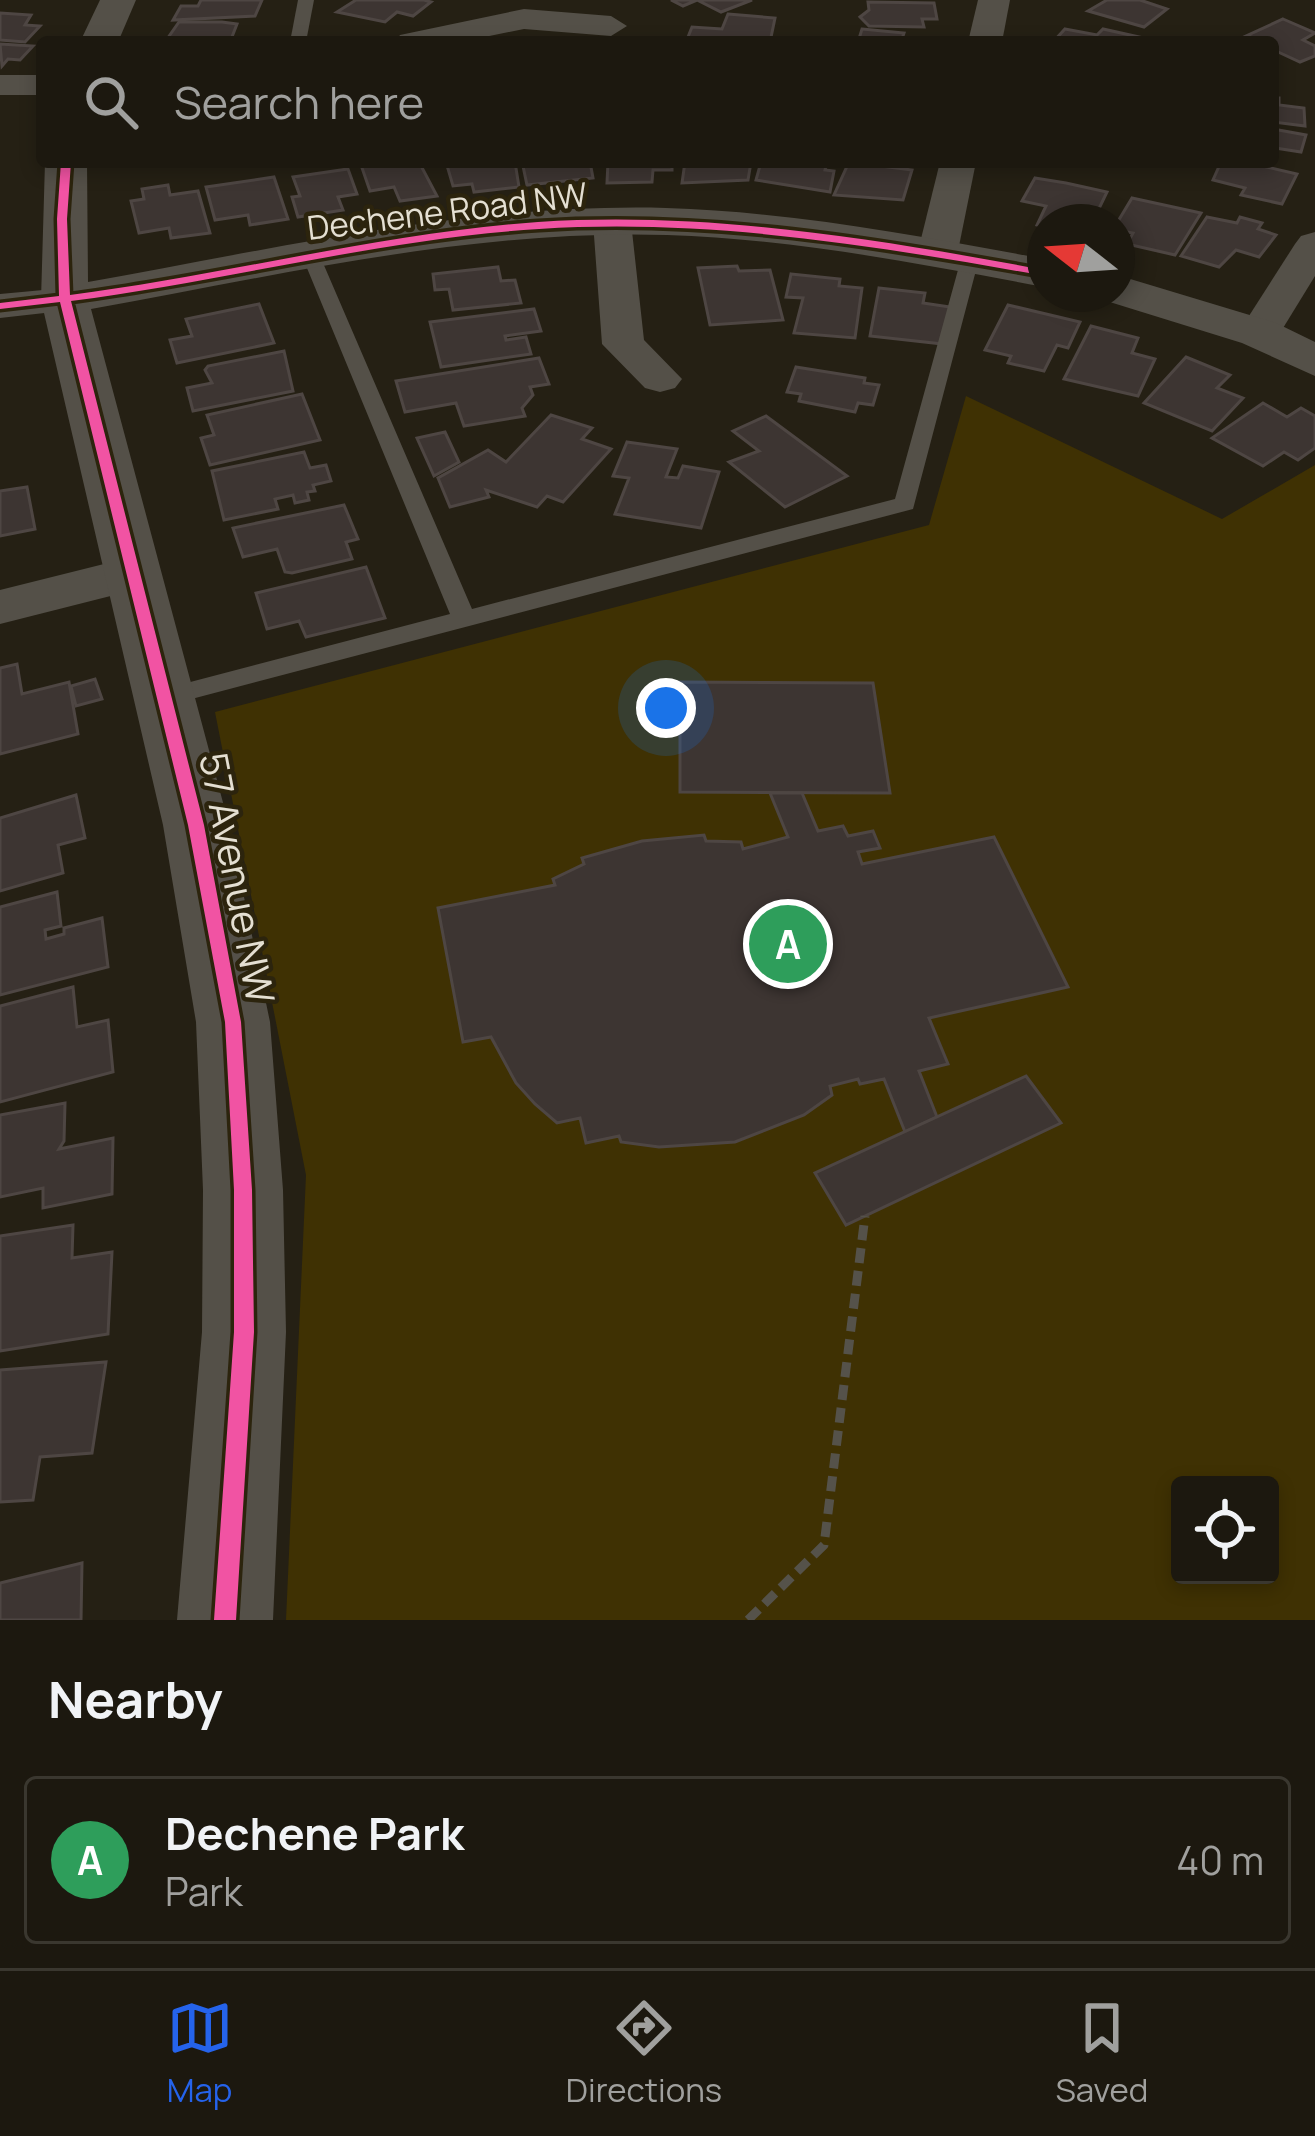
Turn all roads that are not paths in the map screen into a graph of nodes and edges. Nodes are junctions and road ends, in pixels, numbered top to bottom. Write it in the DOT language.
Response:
graph roads {
  1 [pos="118,0"];
  2 [pos="306,0"];
  3 [pos="994,0"];
  4 [pos="611,26"];
  5 [pos="102,36"];
  6 [pos="299,36"];
  7 [pos="441,36"];
  8 [pos="986,36"];
  9 [pos="0,85"];
  10 [pos="36,85"];
  11 [pos="66,168"];
  12 [pos="958,168"];
  13 [pos="612,222"];
  14 [pos="1315,244"];
  15 [pos="954,255"];
  16 [pos="311,256"];
  17 [pos="1027,269"];
  18 [pos="1135,295"];
  19 [pos="65,300"];
  20 [pos="0,306"];
  21 [pos="1259,333"];
  22 [pos="1315,361"];
  23 [pos="661,379"];
  24 [pos="136,573"];
  25 [pos="0,607"];
  26 [pos="464,619"];
  27 [pos="165,697"];
  28 [pos="225,1620"];
  1 -- 5 [label="street"];
  2 -- 6 [label="lane"];
  3 -- 8 [label="street"];
  4 -- 7 [label="street"];
  9 -- 10 [label="street"];
  11 -- 19 [label="street, 57 Avenue NW"];
  12 -- 15 [label="street"];
  13 -- 15 [label="street, Dechene Road NW"];
  13 -- 16 [label="street, Dechene Road NW"];
  13 -- 23 [label="street, Dechene Road NW"];
  14 -- 21 [label="street"];
  15 -- 17 [label="street, Dechene Road NW"];
  15 -- 26 [label="lane"];
  16 -- 19 [label="street, Dechene Road NW"];
  16 -- 26 [label="lane"];
  18 -- 21 [label="street"];
  19 -- 20 [label="street, Dechene Road NW"];
  19 -- 24 [label="street, 57 Avenue NW"];
  21 -- 22 [label="street"];
  24 -- 25 [label="street"];
  24 -- 27 [label="street, 57 Avenue NW"];
  26 -- 27 [label="lane"];
  27 -- 28 [label="street, 57 Avenue NW"];
}
